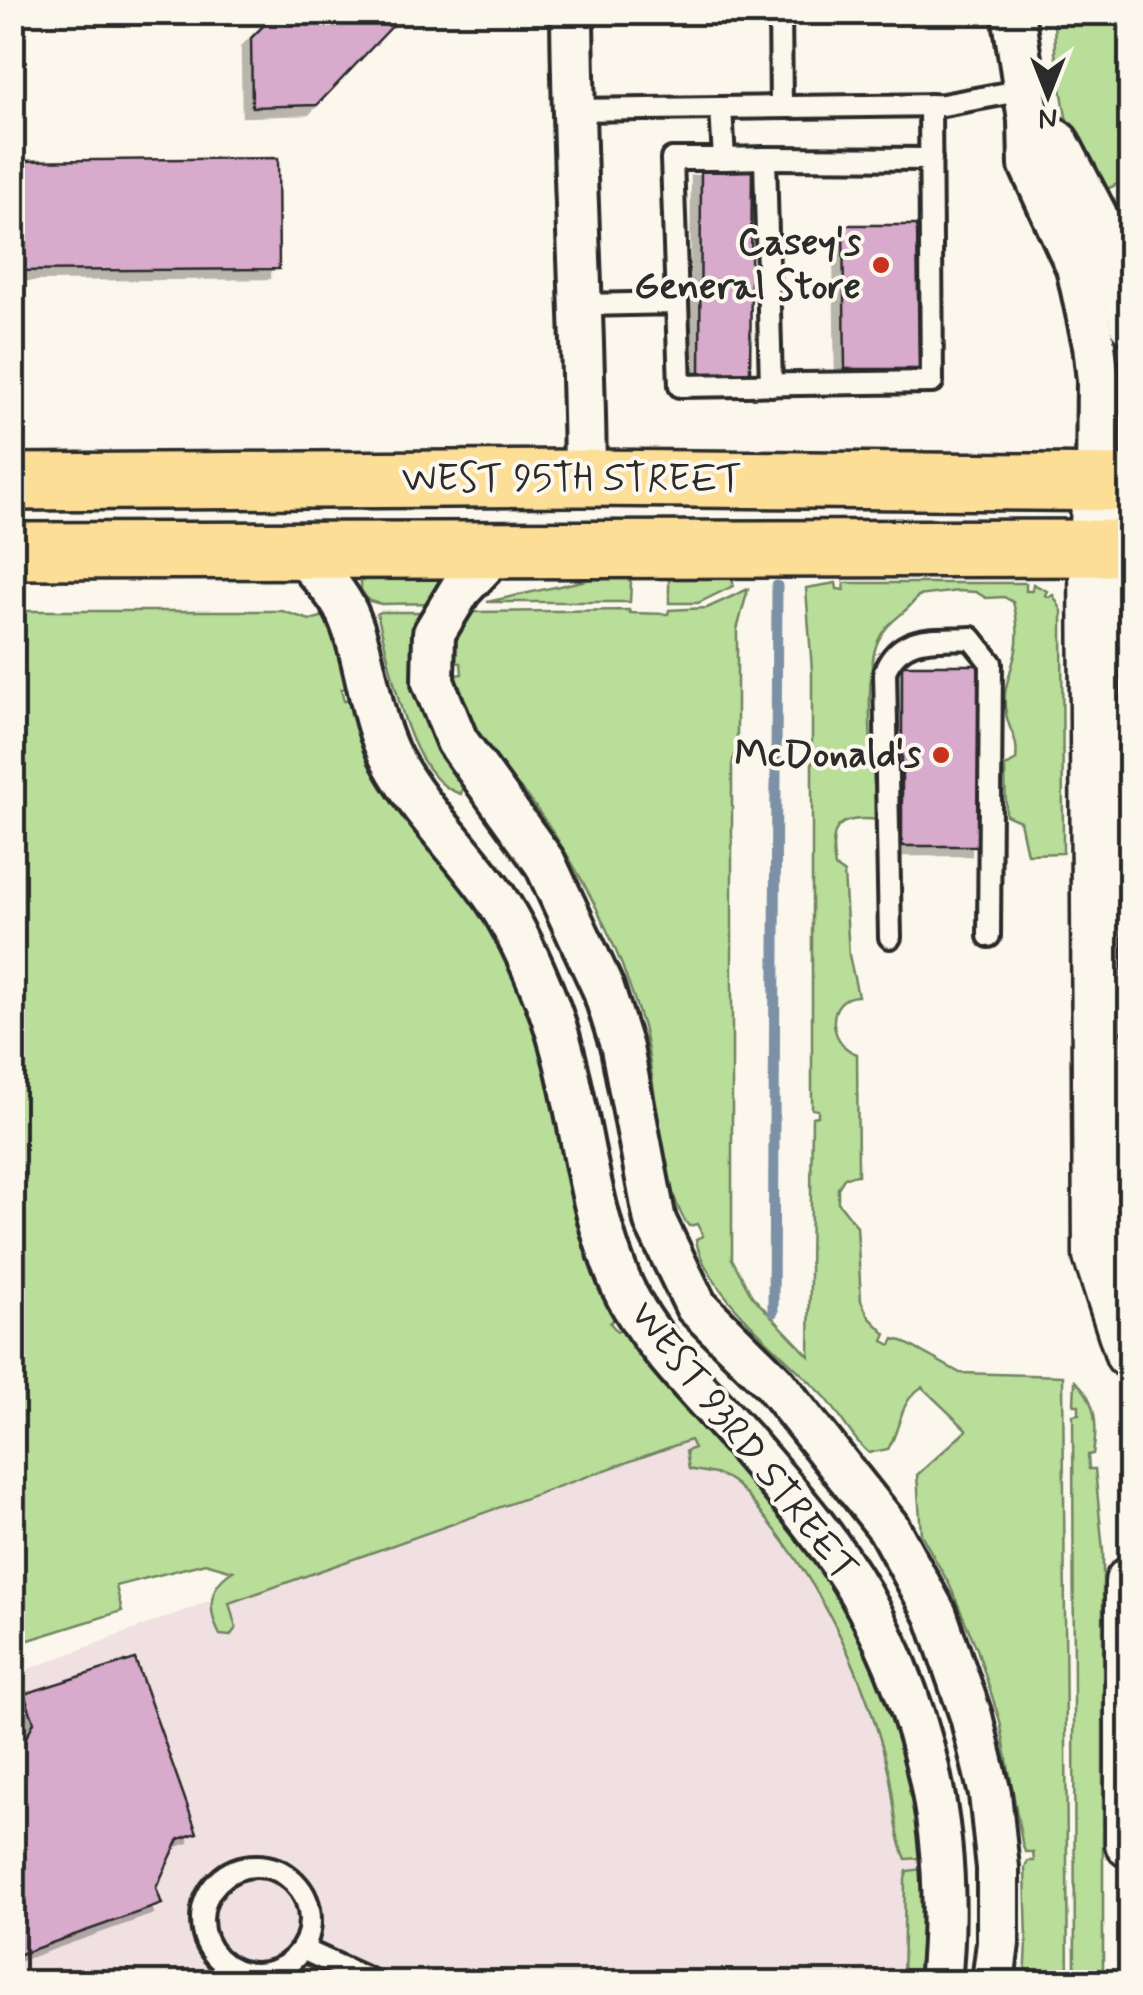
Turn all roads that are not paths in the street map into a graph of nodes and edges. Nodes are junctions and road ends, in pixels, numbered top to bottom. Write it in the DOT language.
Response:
graph roads {
  1 [pos="572,12"];
  2 [pos="780,12"];
  3 [pos="1013,12"];
  4 [pos="930,105"];
  5 [pos="1026,105"];
  6 [pos="780,107"];
  7 [pos="721,108"];
  8 [pos="572,110"];
  9 [pos="765,158"];
  10 [pos="724,159"];
  11 [pos="931,159"];
  12 [pos="677,303"];
  13 [pos="582,305"];
  14 [pos="1130,324"];
  15 [pos="771,385"];
  16 [pos="586,478"];
  17 [pos="12,482"];
  18 [pos="1114,483"];
  19 [pos="500,548"];
  20 [pos="1112,548"];
  21 [pos="298,550"];
  22 [pos="12,552"];
  23 [pos="524,834"];
  24 [pos="473,870"];
  25 [pos="990,936"];
  26 [pos="890,937"];
  27 [pos="1130,1354"];
  28 [pos="1130,1582"];
  29 [pos="1130,1672"];
  30 [pos="1130,1843"];
  31 [pos="302,1949"];
  32 [pos="374,1982"];
  33 [pos="940,1982"];
  34 [pos="993,1982"];
  1 -- 8 [label="street"];
  2 -- 6 [label="lane"];
  3 -- 5 [label="street"];
  4 -- 5 [label="lane"];
  4 -- 6 [label="lane"];
  4 -- 11 [label="lane"];
  5 -- 14 [label="street"];
  5 -- 18 [label="street"];
  6 -- 7 [label="lane"];
  7 -- 8 [label="lane"];
  7 -- 10 [label="lane"];
  8 -- 13 [label="street"];
  9 -- 10 [label="lane"];
  9 -- 11 [label="lane"];
  9 -- 15 [label="lane"];
  10 -- 12 [label="lane"];
  11 -- 15 [label="lane"];
  12 -- 13 [label="lane"];
  12 -- 15 [label="lane"];
  13 -- 16 [label="street"];
  16 -- 17 [label="main road, WEST 95TH STREET"];
  16 -- 18 [label="main road, WEST 95TH STREET"];
  18 -- 20 [label="street"];
  19 -- 20 [label="main road, WEST 95TH STREET"];
  19 -- 21 [label="main road, WEST 95TH STREET"];
  19 -- 23 [label="street, WEST 93RD STREET"];
  20 -- 27 [label="street"];
  21 -- 22 [label="main road, WEST 95TH STREET"];
  21 -- 24 [label="street, WEST 93RD STREET"];
  23 -- 24 [label="street"];
  23 -- 34 [label="street, WEST 93RD STREET"];
  24 -- 33 [label="street, WEST 93RD STREET"];
  25 -- 26 [label="lane"];
  28 -- 29 [label="street"];
  29 -- 30 [label="street"];
  31 -- 31 [label="lane"];
  31 -- 32 [label="lane"];
}
